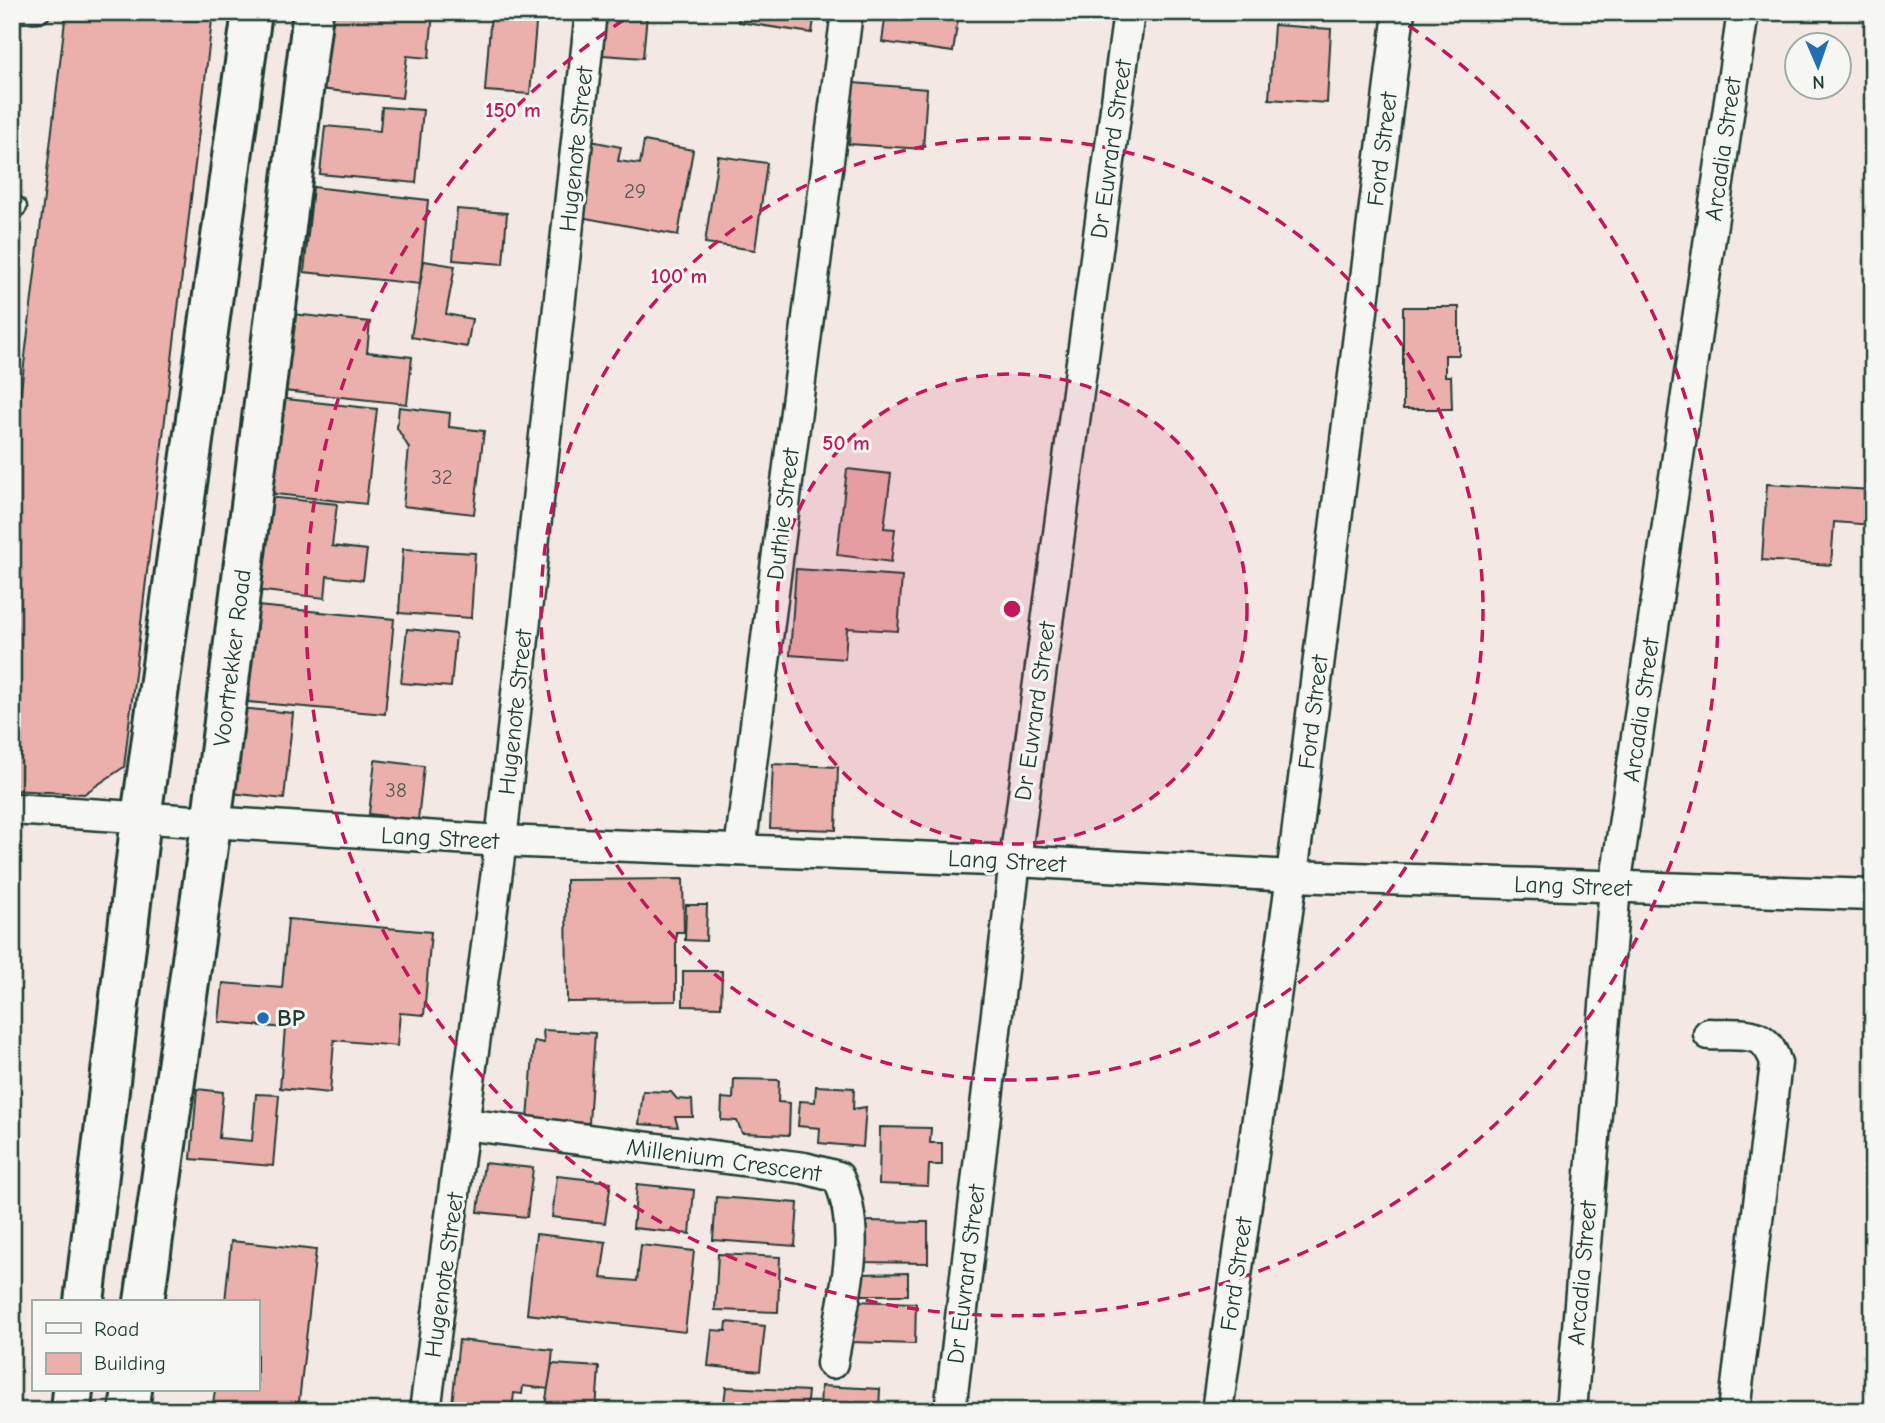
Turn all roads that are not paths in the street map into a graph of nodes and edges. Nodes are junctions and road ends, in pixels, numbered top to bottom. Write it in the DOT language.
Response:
graph roads {
  1 [pos="252,12"];
  2 [pos="313,12"];
  3 [pos="591,12"];
  4 [pos="847,12"];
  5 [pos="1129,12"];
  6 [pos="1399,12"];
  7 [pos="1743,12"];
  8 [pos="41,13"];
  9 [pos="12,14"];
  10 [pos="12,809"];
  11 [pos="141,818"];
  12 [pos="211,825"];
  13 [pos="501,841"];
  14 [pos="740,850"];
  15 [pos="1015,861"];
  16 [pos="1292,876"];
  17 [pos="1615,887"];
  18 [pos="1873,895"];
  19 [pos="1709,1034"];
  20 [pos="464,1124"];
  21 [pos="84,1300"];
  22 [pos="144,1300"];
  23 [pos="832,1363"];
  24 [pos="73,1392"];
  25 [pos="132,1392"];
  26 [pos="71,1411"];
  27 [pos="129,1411"];
  28 [pos="425,1411"];
  29 [pos="950,1411"];
  30 [pos="1217,1411"];
  31 [pos="1570,1411"];
  32 [pos="1734,1411"];
  1 -- 11 [label="main road"];
  2 -- 12 [label="main road, Voortrekker Road"];
  3 -- 13 [label="street, Hugenote Street"];
  4 -- 14 [label="street, Duthie Street"];
  5 -- 15 [label="street, Dr Euvrard Street"];
  6 -- 16 [label="street, Ford Street"];
  7 -- 17 [label="street, Arcadia Street"];
  8 -- 9 [label="lane"];
  10 -- 11 [label="street, Lang Street"];
  11 -- 12 [label="street, Lang Street"];
  11 -- 21 [label="main road"];
  12 -- 13 [label="street, Lang Street"];
  12 -- 22 [label="main road, Voortrekker Road"];
  13 -- 14 [label="street, Lang Street"];
  13 -- 20 [label="street, Hugenote Street"];
  14 -- 15 [label="street, Lang Street"];
  15 -- 16 [label="street, Lang Street"];
  15 -- 29 [label="street, Dr Euvrard Street"];
  16 -- 17 [label="street, Lang Street"];
  16 -- 30 [label="street, Ford Street"];
  17 -- 18 [label="street, Lang Street"];
  17 -- 31 [label="street, Arcadia Street"];
  19 -- 32 [label="street"];
  20 -- 23 [label="street, Millenium Crescent"];
  20 -- 28 [label="street, Hugenote Street"];
  24 -- 26 [label="main road"];
  25 -- 27 [label="main road"];
}
